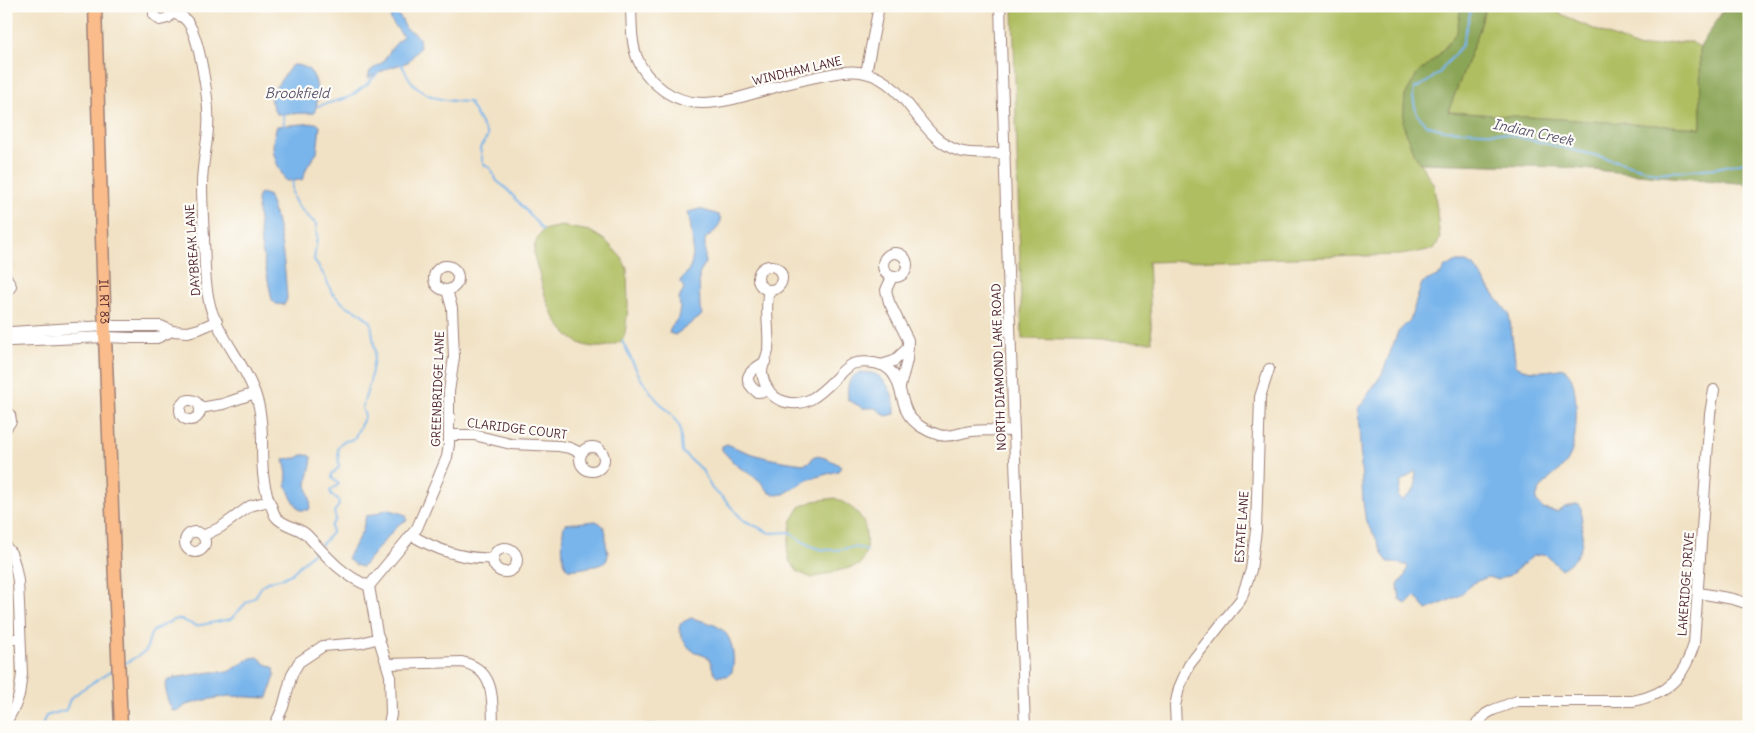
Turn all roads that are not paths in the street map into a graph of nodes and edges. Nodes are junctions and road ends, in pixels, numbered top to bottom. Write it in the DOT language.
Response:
graph roads {
  1 [pos="95,6"];
  2 [pos="154,6"];
  3 [pos="631,6"];
  4 [pos="879,6"];
  5 [pos="1000,6"];
  6 [pos="170,10"];
  7 [pos="866,73"];
  8 [pos="1004,152"];
  9 [pos="6,277"];
  10 [pos="892,277"];
  11 [pos="447,290"];
  12 [pos="769,290"];
  13 [pos="6,295"];
  14 [pos="217,321"];
  15 [pos="105,331"];
  16 [pos="6,334"];
  17 [pos="6,338"];
  18 [pos="908,348"];
  19 [pos="765,362"];
  20 [pos="881,365"];
  21 [pos="1269,369"];
  22 [pos="900,387"];
  23 [pos="1714,390"];
  24 [pos="768,391"];
  25 [pos="255,393"];
  26 [pos="200,408"];
  27 [pos="6,412"];
  28 [pos="6,428"];
  29 [pos="1014,430"];
  30 [pos="449,435"];
  31 [pos="581,454"];
  32 [pos="269,500"];
  33 [pos="411,535"];
  34 [pos="203,536"];
  35 [pos="6,547"];
  36 [pos="493,558"];
  37 [pos="368,586"];
  38 [pos="1699,593"];
  39 [pos="1749,604"];
  40 [pos="379,638"];
  41 [pos="20,639"];
  42 [pos="6,640"];
  43 [pos="388,664"];
  44 [pos="6,723"];
  45 [pos="648,726"];
  46 [pos="120,727"];
  47 [pos="274,727"];
  48 [pos="388,727"];
  49 [pos="493,727"];
  50 [pos="658,727"];
  51 [pos="1025,727"];
  52 [pos="1176,727"];
  53 [pos="1474,727"];
  1 -- 15 [label="main road, IL RT 83"];
  2 -- 6 [label="street, DAYBREAK LANE"];
  3 -- 7 [label="street, WINDHAM LANE"];
  4 -- 7 [label="street"];
  5 -- 8 [label="street, NORTH DIAMOND LAKE ROAD"];
  6 -- 14 [label="street, DAYBREAK LANE"];
  7 -- 8 [label="street, WINDHAM LANE"];
  8 -- 29 [label="street, NORTH DIAMOND LAKE ROAD"];
  9 -- 13 [label="street"];
  10 -- 18 [label="street"];
  11 -- 30 [label="street, GREENBRIDGE LANE"];
  12 -- 19 [label="street"];
  14 -- 15 [label="street"];
  14 -- 25 [label="street, DAYBREAK LANE"];
  15 -- 16 [label="street"];
  15 -- 17 [label="street"];
  15 -- 46 [label="main road, IL RT 83"];
  18 -- 20 [label="street"];
  18 -- 22 [label="street"];
  19 -- 24 [label="street"];
  19 -- 24 [label="street"];
  20 -- 22 [label="street"];
  20 -- 24 [label="street"];
  21 -- 52 [label="street, ESTATE LANE"];
  22 -- 29 [label="street"];
  23 -- 38 [label="street, LAKERIDGE DRIVE"];
  25 -- 26 [label="street"];
  25 -- 32 [label="street, DAYBREAK LANE"];
  27 -- 28 [label="street"];
  29 -- 51 [label="street, NORTH DIAMOND LAKE ROAD"];
  30 -- 31 [label="street, CLARIDGE COURT"];
  30 -- 33 [label="street, GREENBRIDGE LANE"];
  32 -- 34 [label="street"];
  32 -- 37 [label="street, DAYBREAK LANE"];
  33 -- 36 [label="street"];
  33 -- 37 [label="street, GREENBRIDGE LANE"];
  35 -- 41 [label="street"];
  37 -- 40 [label="street"];
  38 -- 39 [label="street"];
  38 -- 53 [label="street, LAKERIDGE DRIVE"];
  40 -- 43 [label="street"];
  40 -- 47 [label="street"];
  41 -- 42 [label="street"];
  41 -- 44 [label="street"];
  43 -- 48 [label="street"];
  43 -- 49 [label="street"];
  45 -- 50 [label="street"];
}
